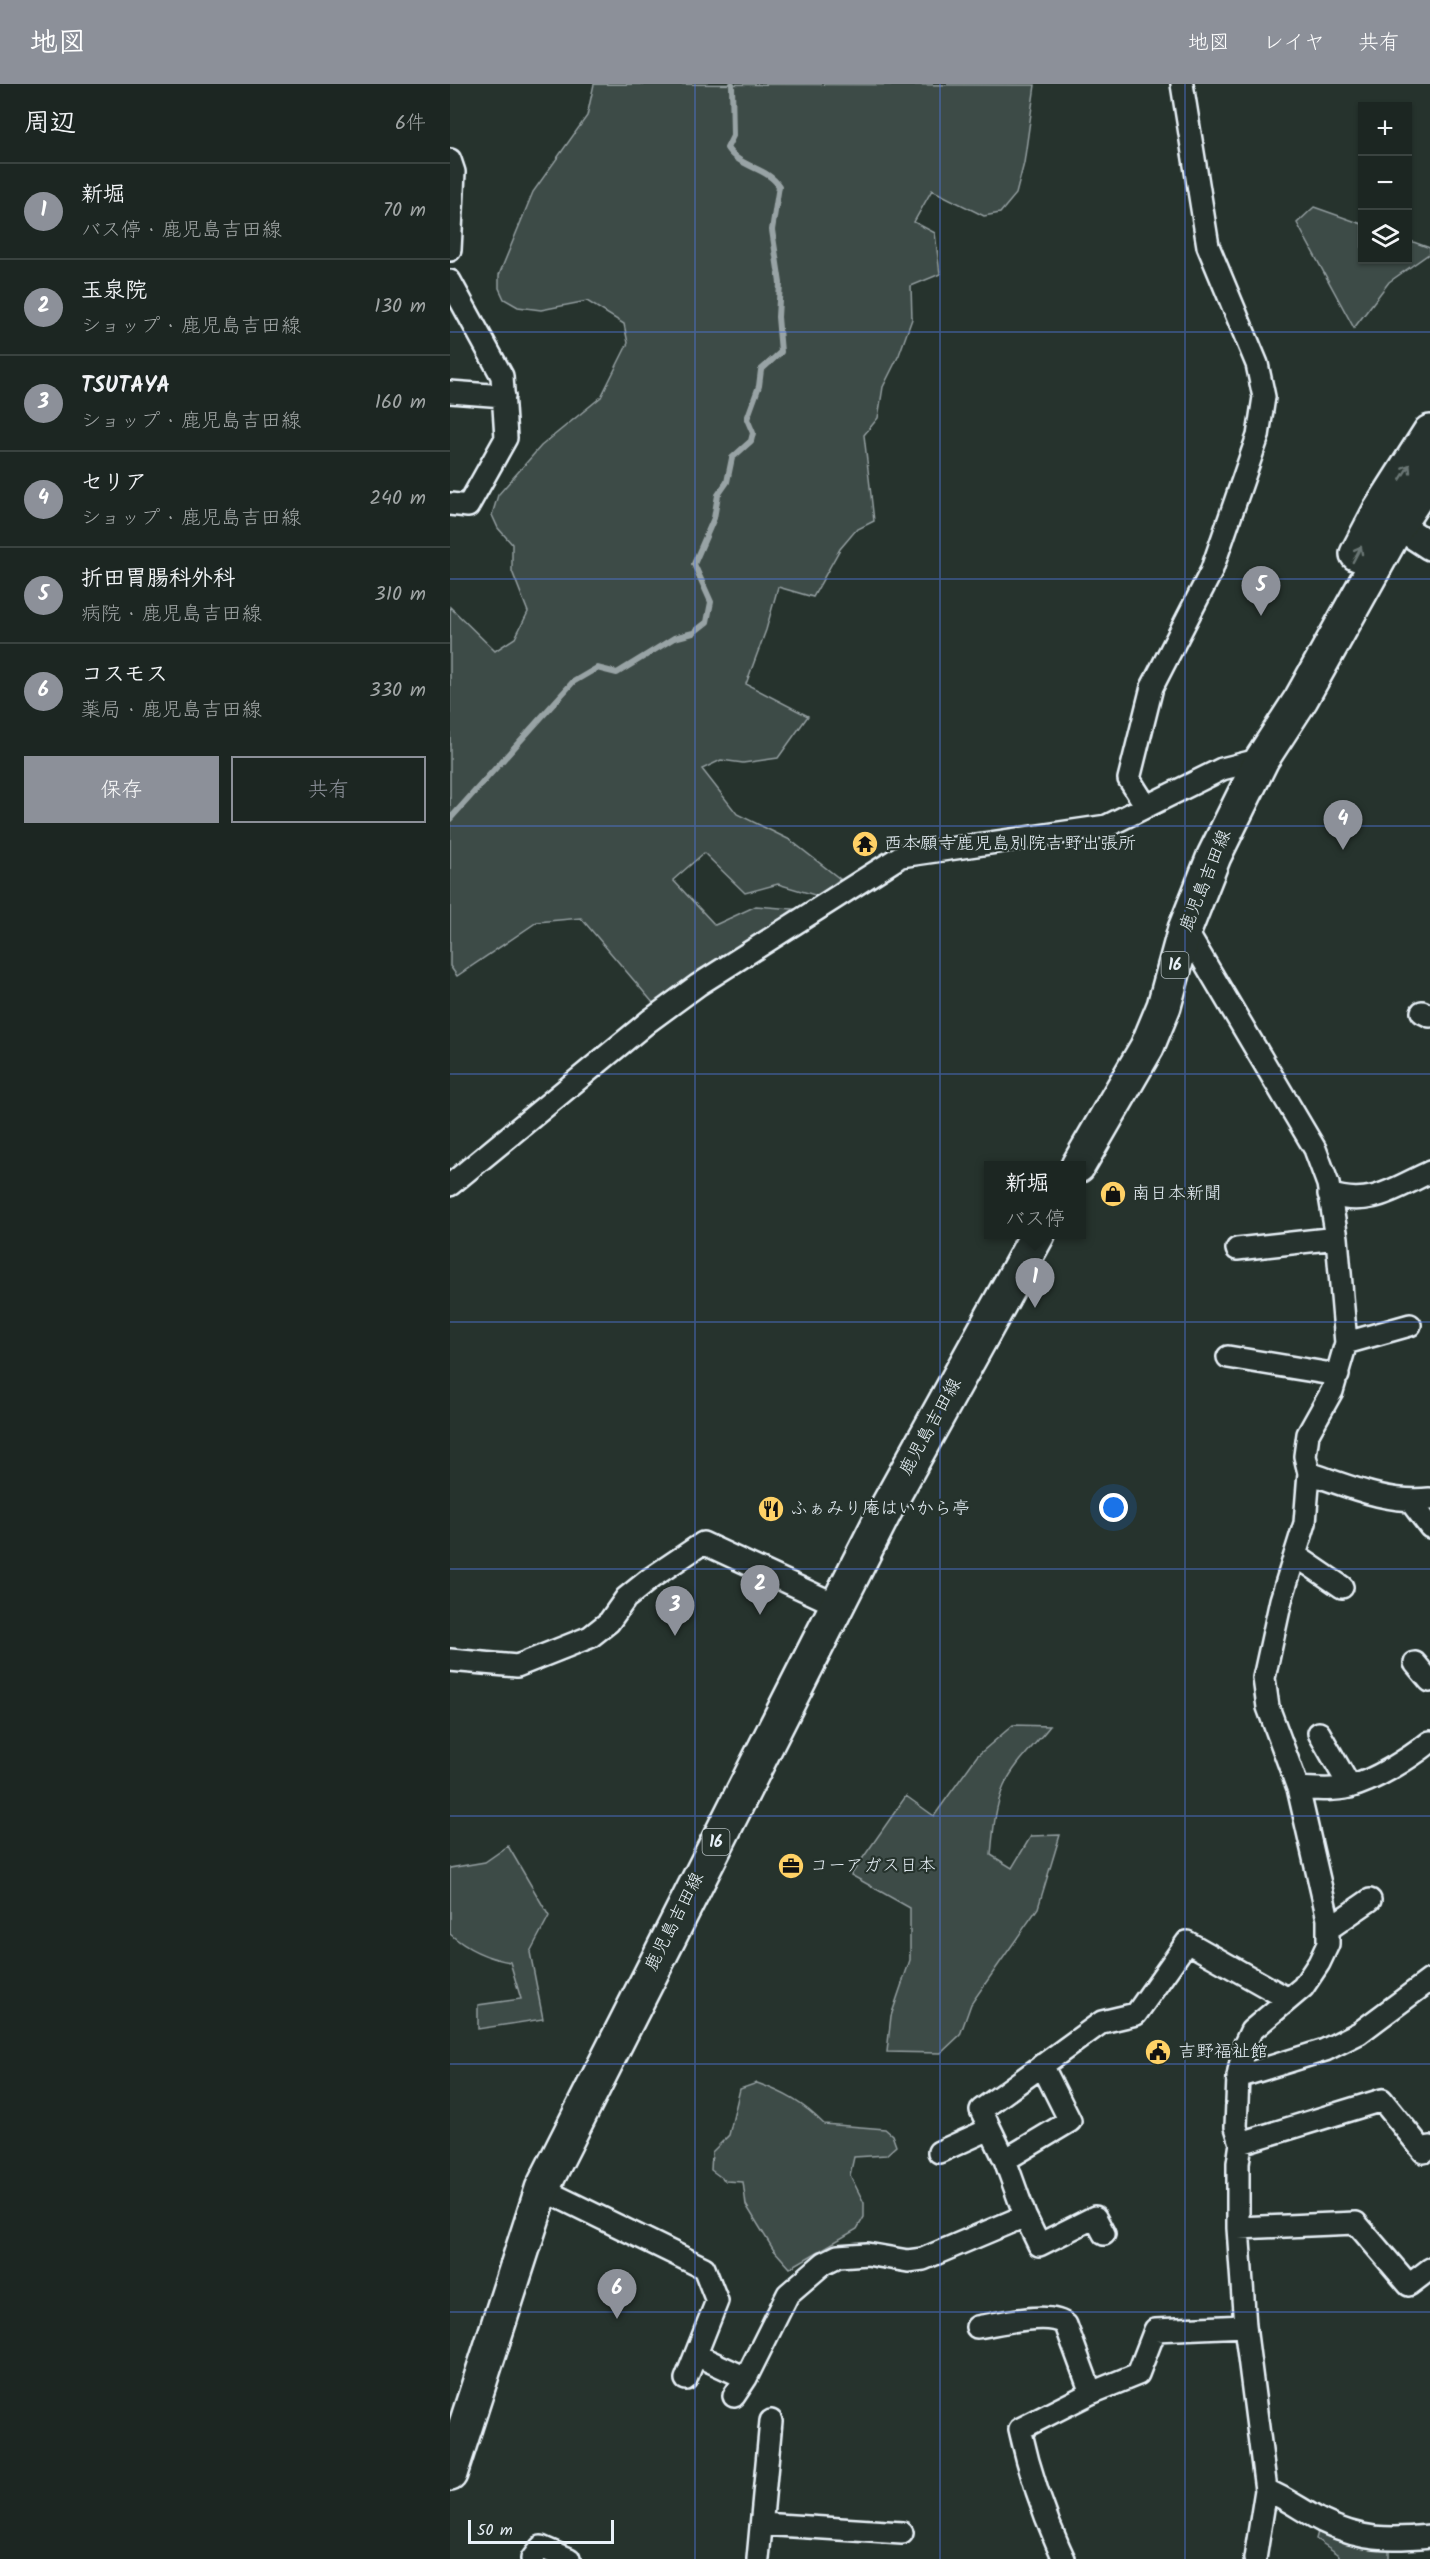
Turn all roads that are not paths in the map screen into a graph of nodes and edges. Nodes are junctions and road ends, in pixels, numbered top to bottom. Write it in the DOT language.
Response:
graph roads {
  1 [pos="1182,84"];
  2 [pos="450,160"];
  3 [pos="450,250"];
  4 [pos="450,281"];
  5 [pos="450,392"];
  6 [pos="504,396"];
  7 [pos="1430,432"];
  8 [pos="1430,476"];
  9 [pos="450,504"];
  10 [pos="1389,519"];
  11 [pos="1430,546"];
  12 [pos="1262,759"];
  13 [pos="1146,806"];
  14 [pos="1185,929"];
  15 [pos="1081,1161"];
  16 [pos="1430,1172"];
  17 [pos="450,1185"];
  18 [pos="1329,1194"];
  19 [pos="1337,1238"];
  20 [pos="1035,1239"];
  21 [pos="1237,1249"];
  22 [pos="1410,1325"];
  23 [pos="1346,1343"];
  24 [pos="1228,1357"];
  25 [pos="1338,1375"];
  26 [pos="1309,1473"];
  27 [pos="1421,1500"];
  28 [pos="1430,1527"];
  29 [pos="1295,1555"];
  30 [pos="1342,1587"];
  31 [pos="837,1605"];
  32 [pos="450,1660"];
  33 [pos="1415,1663"];
  34 [pos="1430,1681"];
  35 [pos="1319,1733"];
  36 [pos="1430,1742"];
  37 [pos="1350,1786"];
  38 [pos="1298,1788"];
  39 [pos="1370,1900"];
  40 [pos="1328,1929"];
  41 [pos="1430,1980"];
  42 [pos="1288,1999"];
  43 [pos="1042,2065"];
  44 [pos="1238,2077"];
  45 [pos="990,2129"];
  46 [pos="1241,2143"];
  47 [pos="1430,2147"];
  48 [pos="939,2152"];
  49 [pos="1005,2160"];
  50 [pos="542,2189"];
  51 [pos="1025,2216"];
  52 [pos="1238,2228"];
  53 [pos="1104,2234"];
  54 [pos="1430,2269"];
  55 [pos="1245,2326"];
  56 [pos="977,2327"];
  57 [pos="696,2355"];
  58 [pos="746,2378"];
  59 [pos="686,2379"];
  60 [pos="1091,2392"];
  61 [pos="734,2396"];
  62 [pos="771,2421"];
  63 [pos="450,2474"];
  64 [pos="1266,2490"];
  65 [pos="762,2524"];
  66 [pos="902,2533"];
  67 [pos="1430,2536"];
  68 [pos="532,2559"];
  69 [pos="569,2559"];
  70 [pos="758,2559"];
  71 [pos="1064,2559"];
  72 [pos="1255,2559"];
  1 -- 13 [label="street"];
  2 -- 3 [label="street"];
  4 -- 6 [label="street"];
  5 -- 6 [label="street"];
  6 -- 9 [label="street"];
  10 -- 7 [label="main road, 鹿児島吉田線 / 16, one-way"];
  8 -- 10 [label="main road, 鹿児島吉田線 / 16"];
  10 -- 11 [label="street"];
  10 -- 12 [label="main road, 鹿児島吉田線 / 16"];
  12 -- 13 [label="street"];
  12 -- 14 [label="main road, 鹿児島吉田線 / 16"];
  13 -- 17 [label="street"];
  14 -- 15 [label="main road, 鹿児島吉田線 / 16"];
  14 -- 18 [label="street"];
  16 -- 18 [label="street"];
  18 -- 19 [label="street"];
  19 -- 21 [label="street"];
  19 -- 23 [label="street"];
  20 -- 31 [label="main road, 鹿児島吉田線 / 16"];
  22 -- 23 [label="street"];
  23 -- 25 [label="street"];
  24 -- 25 [label="street"];
  25 -- 26 [label="street"];
  26 -- 27 [label="street"];
  26 -- 29 [label="street"];
  27 -- 28 [label="street"];
  29 -- 30 [label="street"];
  29 -- 38 [label="street"];
  31 -- 32 [label="street"];
  31 -- 50 [label="main road, 鹿児島吉田線 / 16"];
  33 -- 34 [label="street"];
  35 -- 37 [label="street"];
  36 -- 37 [label="street"];
  37 -- 38 [label="street"];
  38 -- 40 [label="street"];
  39 -- 40 [label="street"];
  40 -- 42 [label="street"];
  41 -- 44 [label="street"];
  42 -- 43 [label="street"];
  42 -- 44 [label="street"];
  43 -- 45 [label="street"];
  43 -- 49 [label="street"];
  44 -- 46 [label="street"];
  45 -- 48 [label="street"];
  45 -- 49 [label="street"];
  46 -- 47 [label="street"];
  46 -- 52 [label="street"];
  49 -- 51 [label="street"];
  50 -- 57 [label="street"];
  50 -- 63 [label="main road, 鹿児島吉田線 / 16"];
  51 -- 53 [label="street"];
  51 -- 58 [label="street"];
  52 -- 54 [label="street"];
  52 -- 55 [label="street"];
  55 -- 60 [label="street"];
  55 -- 64 [label="street"];
  56 -- 60 [label="street"];
  57 -- 58 [label="street"];
  57 -- 59 [label="street"];
  58 -- 61 [label="street"];
  60 -- 71 [label="street"];
  62 -- 65 [label="street"];
  64 -- 67 [label="street"];
  64 -- 72 [label="street"];
  65 -- 66 [label="street"];
  65 -- 70 [label="street"];
  68 -- 69 [label="street"];
}
